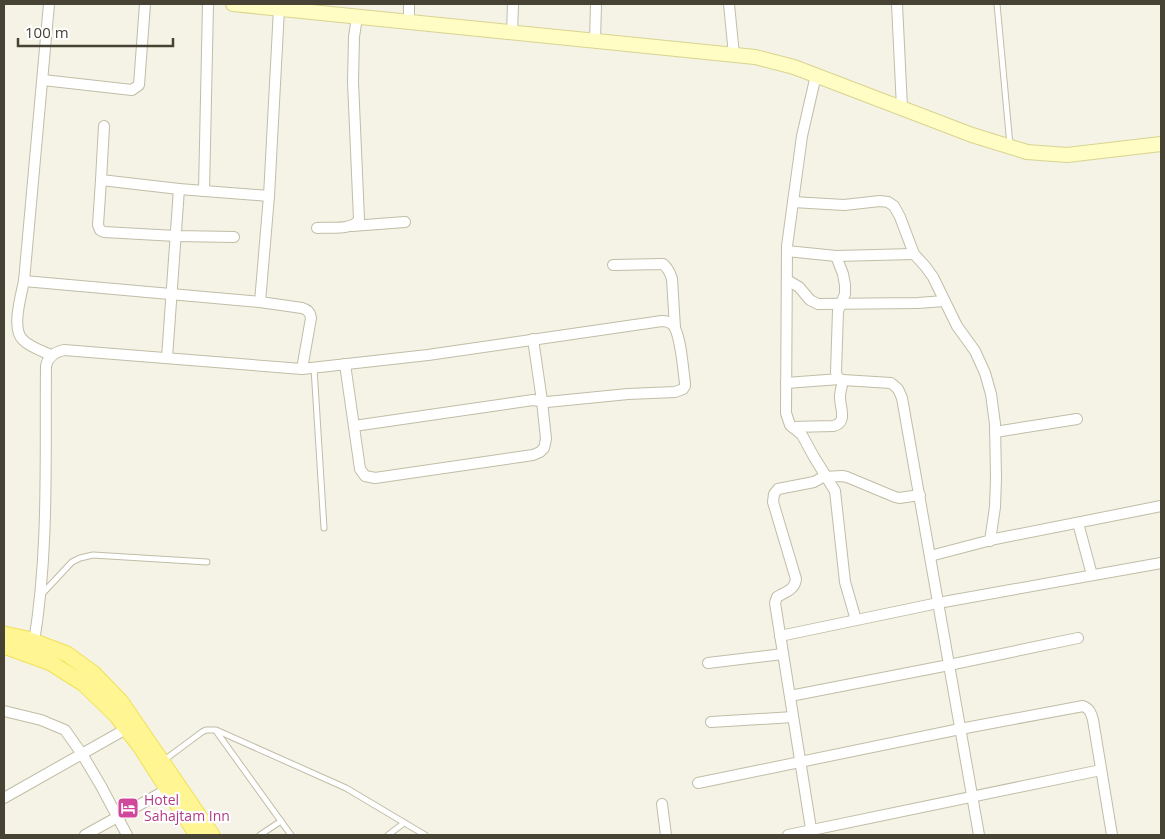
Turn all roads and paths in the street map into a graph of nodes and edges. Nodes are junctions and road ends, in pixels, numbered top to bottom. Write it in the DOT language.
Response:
graph roads {
  1 [pos="49,4"];
  2 [pos="145,4"];
  3 [pos="208,4"];
  4 [pos="238,4"];
  5 [pos="409,4"];
  6 [pos="513,4"];
  7 [pos="596,4"];
  8 [pos="729,4"];
  9 [pos="897,4"];
  10 [pos="997,4"];
  11 [pos="279,8"];
  12 [pos="358,17"];
  13 [pos="409,22"];
  14 [pos="512,33"];
  15 [pos="595,41"];
  16 [pos="734,55"];
  17 [pos="816,75"];
  18 [pos="43,80"];
  19 [pos="902,108"];
  20 [pos="104,126"];
  21 [pos="1161,144"];
  22 [pos="1010,147"];
  23 [pos="101,180"];
  24 [pos="179,189"];
  25 [pos="204,191"];
  26 [pos="269,196"];
  27 [pos="793,202"];
  28 [pos="405,222"];
  29 [pos="352,226"];
  30 [pos="317,228"];
  31 [pos="176,236"];
  32 [pos="234,238"];
  33 [pos="787,251"];
  34 [pos="914,254"];
  35 [pos="836,256"];
  36 [pos="613,264"];
  37 [pos="787,280"];
  38 [pos="24,282"];
  39 [pos="172,295"];
  40 [pos="944,301"];
  41 [pos="260,302"];
  42 [pos="842,303"];
  43 [pos="675,328"];
  44 [pos="533,339"];
  45 [pos="52,355"];
  46 [pos="167,358"];
  47 [pos="345,364"];
  48 [pos="314,368"];
  49 [pos="302,369"];
  50 [pos="842,380"];
  51 [pos="786,383"];
  52 [pos="542,401"];
  53 [pos="1077,418"];
  54 [pos="354,426"];
  55 [pos="792,427"];
  56 [pos="995,432"];
  57 [pos="827,477"];
  58 [pos="920,495"];
  59 [pos="1161,506"];
  60 [pos="1078,523"];
  61 [pos="324,528"];
  62 [pos="990,540"];
  63 [pos="930,556"];
  64 [pos="207,562"];
  65 [pos="1161,564"];
  66 [pos="1092,575"];
  67 [pos="40,597"];
  68 [pos="938,603"];
  69 [pos="856,620"];
  70 [pos="4,634"];
  71 [pos="780,636"];
  72 [pos="1078,638"];
  73 [pos="34,642"];
  74 [pos="4,646"];
  75 [pos="783,654"];
  76 [pos="708,663"];
  77 [pos="949,665"];
  78 [pos="790,696"];
  79 [pos="4,711"];
  80 [pos="793,717"];
  81 [pos="711,722"];
  82 [pos="126,729"];
  83 [pos="960,729"];
  84 [pos="216,730"];
  85 [pos="82,754"];
  86 [pos="162,762"];
  87 [pos="800,763"];
  88 [pos="1102,770"];
  89 [pos="698,783"];
  90 [pos="168,789"];
  91 [pos="4,798"];
  92 [pos="972,798"];
  93 [pos="662,804"];
  94 [pos="117,817"];
  95 [pos="280,821"];
  96 [pos="404,822"];
  97 [pos="812,833"];
  98 [pos="85,835"];
  99 [pos="127,835"];
  100 [pos="197,835"];
  101 [pos="212,835"];
  102 [pos="260,835"];
  103 [pos="291,835"];
  104 [pos="388,835"];
  105 [pos="425,835"];
  106 [pos="666,835"];
  107 [pos="788,835"];
  108 [pos="979,835"];
  109 [pos="1112,835"];
  1 -- 18 [label="street"];
  2 -- 18 [label="street"];
  3 -- 25 [label="street"];
  4 -- 11 [label="street"];
  5 -- 13 [label="street"];
  6 -- 14 [label="street"];
  7 -- 15 [label="street"];
  8 -- 16 [label="street"];
  9 -- 19 [label="street"];
  10 -- 22 [label="lane"];
  11 -- 12 [label="street"];
  11 -- 26 [label="street"];
  12 -- 13 [label="street"];
  12 -- 29 [label="street"];
  13 -- 14 [label="street"];
  14 -- 15 [label="street"];
  15 -- 16 [label="street"];
  16 -- 17 [label="street"];
  17 -- 19 [label="street"];
  17 -- 27 [label="street"];
  18 -- 38 [label="street"];
  19 -- 22 [label="street"];
  20 -- 23 [label="street"];
  21 -- 22 [label="street"];
  23 -- 24 [label="street"];
  23 -- 31 [label="street"];
  24 -- 25 [label="street"];
  24 -- 31 [label="street"];
  25 -- 26 [label="street"];
  26 -- 41 [label="street"];
  27 -- 33 [label="street"];
  27 -- 34 [label="street"];
  28 -- 29 [label="street"];
  29 -- 30 [label="street"];
  31 -- 32 [label="street"];
  31 -- 39 [label="street"];
  33 -- 35 [label="street"];
  33 -- 37 [label="street"];
  34 -- 35 [label="street"];
  34 -- 40 [label="street"];
  35 -- 42 [label="street"];
  36 -- 43 [label="street"];
  37 -- 42 [label="street"];
  37 -- 51 [label="street"];
  38 -- 39 [label="street"];
  38 -- 45 [label="street"];
  39 -- 41 [label="street"];
  39 -- 46 [label="street"];
  40 -- 42 [label="street"];
  40 -- 56 [label="street"];
  41 -- 49 [label="street"];
  42 -- 50 [label="street"];
  43 -- 44 [label="street"];
  43 -- 52 [label="street"];
  44 -- 47 [label="street"];
  44 -- 52 [label="street"];
  45 -- 46 [label="street"];
  45 -- 67 [label="street"];
  46 -- 49 [label="street"];
  47 -- 48 [label="street"];
  47 -- 54 [label="street"];
  48 -- 49 [label="street"];
  48 -- 61 [label="lane"];
  50 -- 51 [label="street"];
  50 -- 55 [label="street"];
  50 -- 58 [label="street"];
  51 -- 55 [label="street"];
  52 -- 54 [label="street"];
  52 -- 54 [label="street"];
  53 -- 56 [label="street"];
  55 -- 57 [label="street"];
  56 -- 62 [label="street"];
  57 -- 58 [label="street"];
  57 -- 69 [label="street"];
  57 -- 71 [label="street"];
  58 -- 63 [label="street"];
  59 -- 60 [label="street"];
  60 -- 62 [label="street"];
  60 -- 66 [label="street"];
  62 -- 63 [label="street"];
  63 -- 68 [label="street"];
  64 -- 67 [label="lane"];
  65 -- 66 [label="street"];
  66 -- 68 [label="street"];
  67 -- 73 [label="street"];
  68 -- 69 [label="street"];
  68 -- 77 [label="street"];
  69 -- 71 [label="street"];
  70 -- 73 [label="main road"];
  71 -- 75 [label="street"];
  72 -- 77 [label="street"];
  73 -- 86 [label="main road"];
  74 -- 82 [label="main road"];
  75 -- 76 [label="street"];
  75 -- 78 [label="street"];
  77 -- 78 [label="street"];
  77 -- 83 [label="street"];
  78 -- 80 [label="street"];
  79 -- 85 [label="street"];
  80 -- 81 [label="street"];
  80 -- 87 [label="street"];
  82 -- 85 [label="street"];
  82 -- 90 [label="main road"];
  83 -- 87 [label="street"];
  83 -- 88 [label="street"];
  83 -- 92 [label="street"];
  84 -- 86 [label="lane"];
  84 -- 95 [label="lane"];
  84 -- 96 [label="lane"];
  85 -- 91 [label="street"];
  85 -- 94 [label="street"];
  86 -- 101 [label="main road"];
  87 -- 89 [label="street"];
  87 -- 97 [label="street"];
  88 -- 92 [label="street"];
  88 -- 109 [label="street"];
  90 -- 94 [label="street"];
  90 -- 100 [label="main road"];
  92 -- 97 [label="street"];
  92 -- 108 [label="street"];
  93 -- 106 [label="street"];
  94 -- 98 [label="street"];
  94 -- 99 [label="street"];
  95 -- 102 [label="lane"];
  95 -- 103 [label="lane"];
  96 -- 104 [label="lane"];
  96 -- 105 [label="lane"];
  97 -- 107 [label="street"];
}
